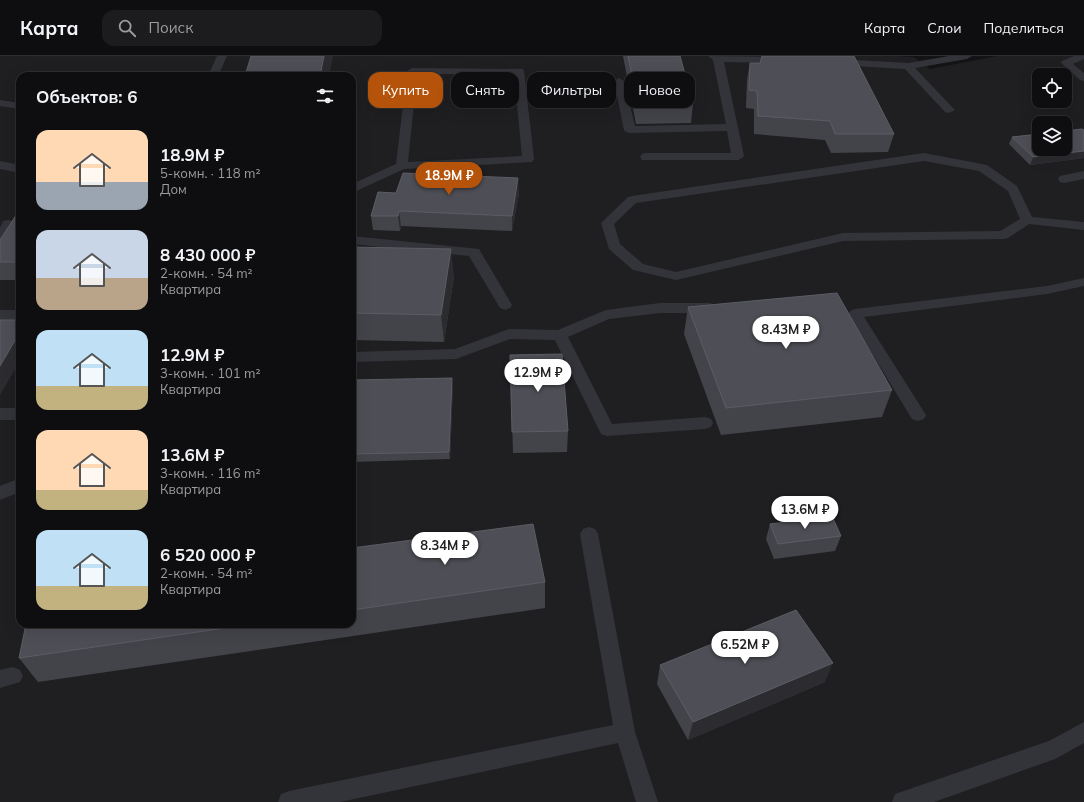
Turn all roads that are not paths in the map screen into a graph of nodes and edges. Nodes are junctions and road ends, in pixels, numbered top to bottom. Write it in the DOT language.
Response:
graph roads {
  1 [pos="222,56"];
  2 [pos="967,56"];
  3 [pos="1083,56"];
  4 [pos="715,57"];
  5 [pos="793,60"];
  6 [pos="824,62"];
  7 [pos="908,66"];
  8 [pos="215,72"];
  9 [pos="1084,78"];
  10 [pos="620,81"];
  11 [pos="0,103"];
  12 [pos="16,105"];
  13 [pos="949,110"];
  14 [pos="732,127"];
  15 [pos="646,157"];
  16 [pos="0,164"];
  17 [pos="402,166"];
  18 [pos="16,168"];
  19 [pos="1084,175"];
  20 [pos="1064,179"];
  21 [pos="356,187"];
  22 [pos="1027,220"];
  23 [pos="8,224"];
  24 [pos="1084,226"];
  25 [pos="356,240"];
  26 [pos="0,242"];
  27 [pos="1084,282"];
  28 [pos="505,306"];
  29 [pos="724,308"];
  30 [pos="0,315"];
  31 [pos="16,315"];
  32 [pos="560,335"];
  33 [pos="356,357"];
  34 [pos="0,414"];
  35 [pos="16,414"];
  36 [pos="918,415"];
  37 [pos="705,423"];
  38 [pos="16,486"];
  39 [pos="0,493"];
  40 [pos="589,534"];
  41 [pos="625,732"];
  42 [pos="1084,732"];
  43 [pos="289,802"];
  44 [pos="647,802"];
  45 [pos="903,802"];
  1 -- 8 [label="lane"];
  2 -- 7 [label="lane"];
  3 -- 9 [label="lane"];
  4 -- 5 [label="lane"];
  4 -- 14 [label="lane"];
  6 -- 7 [label="lane"];
  7 -- 13 [label="lane"];
  10 -- 14 [label="lane"];
  11 -- 12 [label="lane"];
  14 -- 15 [label="lane"];
  16 -- 18 [label="lane"];
  17 -- 17 [label="lane"];
  17 -- 21 [label="lane"];
  19 -- 20 [label="lane"];
  22 -- 22 [label="lane"];
  22 -- 24 [label="lane"];
  23 -- 26 [label="lane"];
  25 -- 28 [label="lane"];
  27 -- 36 [label="lane"];
  29 -- 32 [label="lane"];
  30 -- 31 [label="lane"];
  32 -- 33 [label="lane"];
  32 -- 37 [label="lane"];
  34 -- 35 [label="lane"];
  38 -- 39 [label="lane"];
  40 -- 41 [label="lane"];
  41 -- 43 [label="lane"];
  41 -- 44 [label="lane"];
  42 -- 45 [label="lane"];
}
